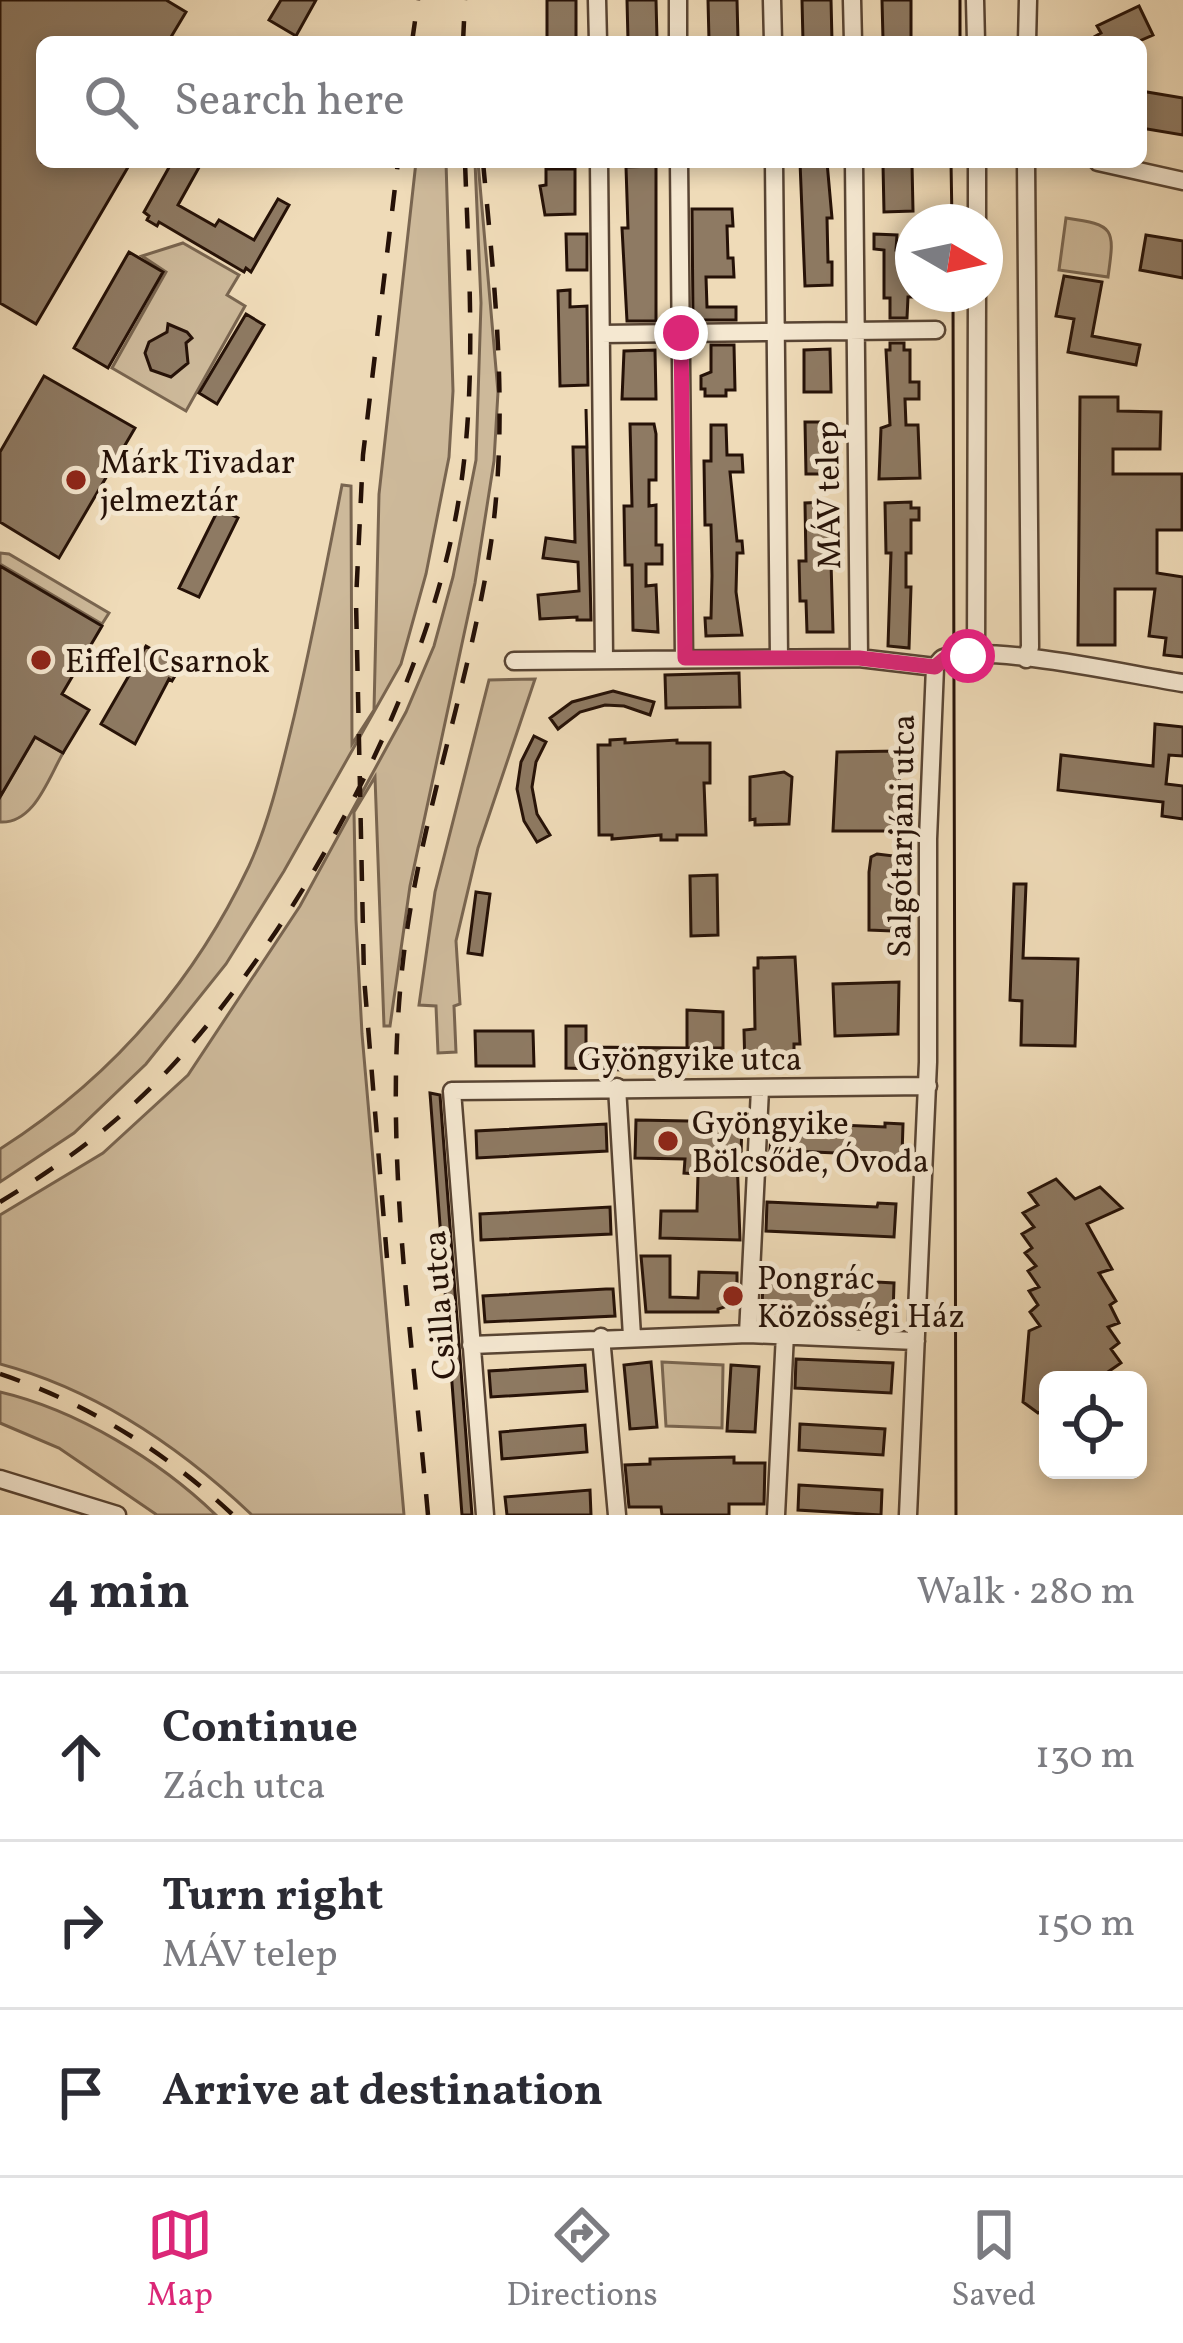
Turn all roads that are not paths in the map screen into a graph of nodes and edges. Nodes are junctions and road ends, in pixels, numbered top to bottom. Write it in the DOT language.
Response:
graph roads {
  1 [pos="597,0"];
  2 [pos="678,0"];
  3 [pos="772,0"];
  4 [pos="852,0"];
  5 [pos="975,0"];
  6 [pos="1028,0"];
  7 [pos="598,36"];
  8 [pos="678,36"];
  9 [pos="773,36"];
  10 [pos="853,36"];
  11 [pos="976,36"];
  12 [pos="1027,36"];
  13 [pos="599,168"];
  14 [pos="679,168"];
  15 [pos="774,168"];
  16 [pos="854,168"];
  17 [pos="977,168"];
  18 [pos="1026,168"];
  19 [pos="1125,168"];
  20 [pos="1183,181"];
  21 [pos="977,204"];
  22 [pos="977,312"];
  23 [pos="936,330"];
  24 [pos="776,332"];
  25 [pos="856,332"];
  26 [pos="681,333"];
  27 [pos="601,334"];
  28 [pos="976,656"];
  29 [pos="604,658"];
  30 [pos="685,658"];
  31 [pos="779,658"];
  32 [pos="859,658"];
  33 [pos="1026,659"];
  34 [pos="514,661"];
  35 [pos="935,667"];
  36 [pos="1183,683"];
  37 [pos="928,1086"];
  38 [pos="617,1087"];
  39 [pos="760,1089"];
  40 [pos="452,1090"];
  41 [pos="748,1334"];
  42 [pos="785,1334"];
  43 [pos="632,1336"];
  44 [pos="601,1337"];
  45 [pos="916,1341"];
  46 [pos="471,1345"];
  47 [pos="0,1479"];
  48 [pos="117,1515"];
  49 [pos="485,1515"];
  50 [pos="616,1515"];
  51 [pos="776,1515"];
  52 [pos="908,1515"];
  1 -- 7 [label="street"];
  2 -- 8 [label="street"];
  3 -- 9 [label="street"];
  4 -- 10 [label="street"];
  5 -- 11 [label="street"];
  6 -- 12 [label="street"];
  13 -- 27 [label="street"];
  14 -- 26 [label="street"];
  15 -- 24 [label="street, MÁV telep"];
  16 -- 25 [label="street, MÁV telep"];
  17 -- 21 [label="street"];
  18 -- 33 [label="street"];
  19 -- 20 [label="street"];
  22 -- 28 [label="street"];
  23 -- 25 [label="street"];
  24 -- 25 [label="street"];
  24 -- 26 [label="street"];
  24 -- 31 [label="street, MÁV telep"];
  25 -- 32 [label="street, MÁV telep"];
  26 -- 27 [label="street"];
  26 -- 30 [label="street"];
  27 -- 29 [label="street"];
  28 -- 33 [label="street, Salgótarjáni utca"];
  28 -- 35 [label="street, Salgótarjáni utca"];
  29 -- 30 [label="street"];
  29 -- 34 [label="street"];
  30 -- 31 [label="street"];
  31 -- 32 [label="street"];
  32 -- 35 [label="street"];
  33 -- 36 [label="street, Salgótarjáni utca"];
  35 -- 37 [label="street, Salgótarjáni utca"];
  37 -- 39 [label="street, Gyöngyike utca"];
  37 -- 45 [label="street, Salgótarjáni utca"];
  38 -- 39 [label="street, Gyöngyike utca"];
  38 -- 40 [label="street, Gyöngyike utca"];
  38 -- 43 [label="street"];
  39 -- 41 [label="street"];
  40 -- 46 [label="street, Csilla utca"];
  41 -- 42 [label="street"];
  41 -- 43 [label="street"];
  42 -- 45 [label="street"];
  42 -- 51 [label="street"];
  43 -- 44 [label="street"];
  44 -- 46 [label="street"];
  44 -- 50 [label="street"];
  45 -- 52 [label="street, Salgótarjáni utca"];
  46 -- 49 [label="street, Csilla utca"];
  47 -- 48 [label="street"];
}
